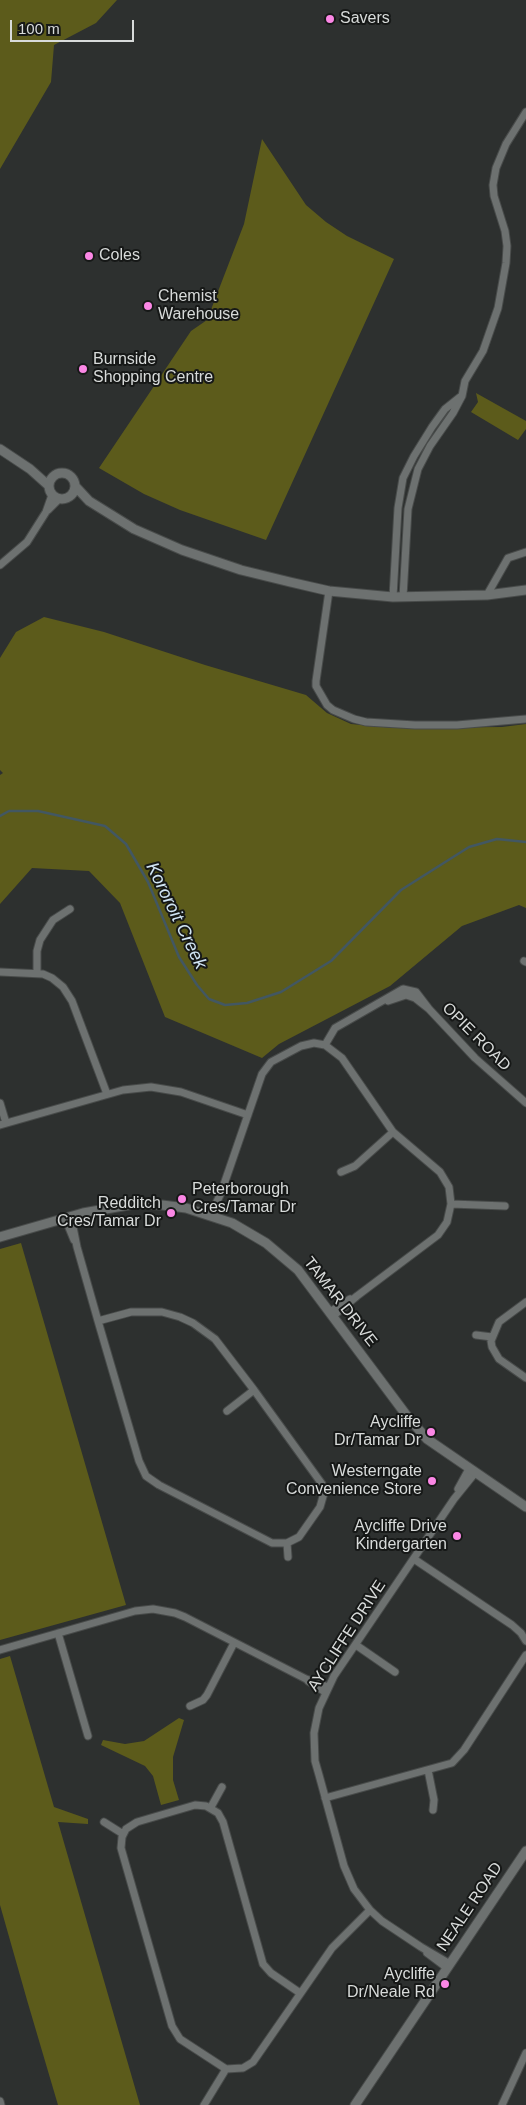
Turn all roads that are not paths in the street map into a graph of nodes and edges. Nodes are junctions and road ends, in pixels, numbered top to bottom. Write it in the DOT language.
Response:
graph roads {
  1 [pos="526,112"];
  2 [pos="462,396"];
  3 [pos="0,449"];
  4 [pos="30,469"];
  5 [pos="54,476"];
  6 [pos="49,486"];
  7 [pos="76,487"];
  8 [pos="60,498"];
  9 [pos="89,501"];
  10 [pos="526,552"];
  11 [pos="0,565"];
  12 [pos="526,590"];
  13 [pos="329,591"];
  14 [pos="487,595"];
  15 [pos="393,597"];
  16 [pos="404,597"];
  17 [pos="526,719"];
  18 [pos="70,909"];
  19 [pos="0,972"];
  20 [pos="37,972"];
  21 [pos="325,1045"];
  22 [pos="526,1091"];
  23 [pos="108,1094"];
  24 [pos="523,1101"];
  25 [pos="0,1103"];
  26 [pos="248,1115"];
  27 [pos="3,1124"];
  28 [pos="393,1132"];
  29 [pos="341,1172"];
  30 [pos="451,1204"];
  31 [pos="505,1206"];
  32 [pos="213,1215"];
  33 [pos="68,1217"];
  34 [pos="0,1237"];
  35 [pos="526,1302"];
  36 [pos="332,1314"];
  37 [pos="98,1321"];
  38 [pos="476,1335"];
  39 [pos="492,1338"];
  40 [pos="526,1378"];
  41 [pos="254,1390"];
  42 [pos="227,1411"];
  43 [pos="472,1471"];
  44 [pos="526,1507"];
  45 [pos="287,1544"];
  46 [pos="288,1557"];
  47 [pos="414,1559"];
  48 [pos="58,1633"];
  49 [pos="526,1641"];
  50 [pos="234,1643"];
  51 [pos="356,1645"];
  52 [pos="0,1650"];
  53 [pos="526,1655"];
  54 [pos="395,1672"];
  55 [pos="326,1690"];
  56 [pos="190,1706"];
  57 [pos="88,1736"];
  58 [pos="428,1770"];
  59 [pos="222,1787"];
  60 [pos="325,1798"];
  61 [pos="211,1808"];
  62 [pos="433,1810"];
  63 [pos="104,1822"];
  64 [pos="123,1834"];
  65 [pos="526,1851"];
  66 [pos="370,1910"];
  67 [pos="449,1966"];
  68 [pos="300,1993"];
  69 [pos="526,2052"];
  70 [pos="226,2069"];
  71 [pos="0,2100"];
  72 [pos="1,2105"];
  73 [pos="204,2105"];
  74 [pos="355,2105"];
  75 [pos="502,2105"];
  1 -- 2 [label="street"];
  2 -- 15 [label="street"];
  2 -- 16 [label="street"];
  3 -- 4 [label="street"];
  4 -- 5 [label="street"];
  4 -- 6 [label="street"];
  5 -- 6 [label="street"];
  5 -- 7 [label="street"];
  6 -- 8 [label="street"];
  7 -- 8 [label="street"];
  7 -- 9 [label="street"];
  8 -- 9 [label="street"];
  8 -- 11 [label="street"];
  9 -- 13 [label="street"];
  10 -- 14 [label="street"];
  12 -- 14 [label="street"];
  13 -- 15 [label="street"];
  13 -- 17 [label="street"];
  14 -- 16 [label="street"];
  15 -- 16 [label="street"];
  18 -- 20 [label="street"];
  19 -- 20 [label="street"];
  20 -- 23 [label="street"];
  21 -- 24 [label="street, OPIE ROAD"];
  21 -- 26 [label="street"];
  21 -- 28 [label="street"];
  22 -- 24 [label="street"];
  23 -- 26 [label="street"];
  23 -- 27 [label="street"];
  25 -- 27 [label="street"];
  26 -- 32 [label="street"];
  28 -- 29 [label="street"];
  28 -- 30 [label="street"];
  30 -- 31 [label="street"];
  30 -- 36 [label="street"];
  32 -- 33 [label="street, TAMAR DRIVE"];
  32 -- 36 [label="street, TAMAR DRIVE"];
  33 -- 34 [label="street, TAMAR DRIVE"];
  33 -- 37 [label="street"];
  35 -- 39 [label="street"];
  36 -- 43 [label="street, TAMAR DRIVE"];
  37 -- 41 [label="street"];
  37 -- 45 [label="street"];
  38 -- 39 [label="street"];
  39 -- 40 [label="street"];
  41 -- 42 [label="street"];
  41 -- 45 [label="street"];
  43 -- 44 [label="street, TAMAR DRIVE"];
  43 -- 47 [label="street, AYCLIFFE DRIVE"];
  45 -- 46 [label="street"];
  47 -- 49 [label="street"];
  47 -- 51 [label="street, AYCLIFFE DRIVE"];
  48 -- 50 [label="street"];
  48 -- 52 [label="street"];
  48 -- 57 [label="street"];
  50 -- 55 [label="street"];
  50 -- 56 [label="street"];
  51 -- 54 [label="street"];
  51 -- 55 [label="street, AYCLIFFE DRIVE"];
  53 -- 58 [label="street"];
  55 -- 60 [label="street, AYCLIFFE DRIVE"];
  58 -- 60 [label="street"];
  58 -- 62 [label="street"];
  59 -- 61 [label="street"];
  60 -- 66 [label="street, AYCLIFFE DRIVE"];
  61 -- 64 [label="street"];
  61 -- 68 [label="street"];
  63 -- 64 [label="street"];
  64 -- 70 [label="street"];
  65 -- 67 [label="street, NEALE ROAD"];
  66 -- 67 [label="street, AYCLIFFE DRIVE"];
  66 -- 68 [label="street"];
  67 -- 74 [label="street, NEALE ROAD"];
  68 -- 70 [label="street"];
  69 -- 75 [label="street"];
  70 -- 73 [label="street"];
  71 -- 72 [label="street"];
}
